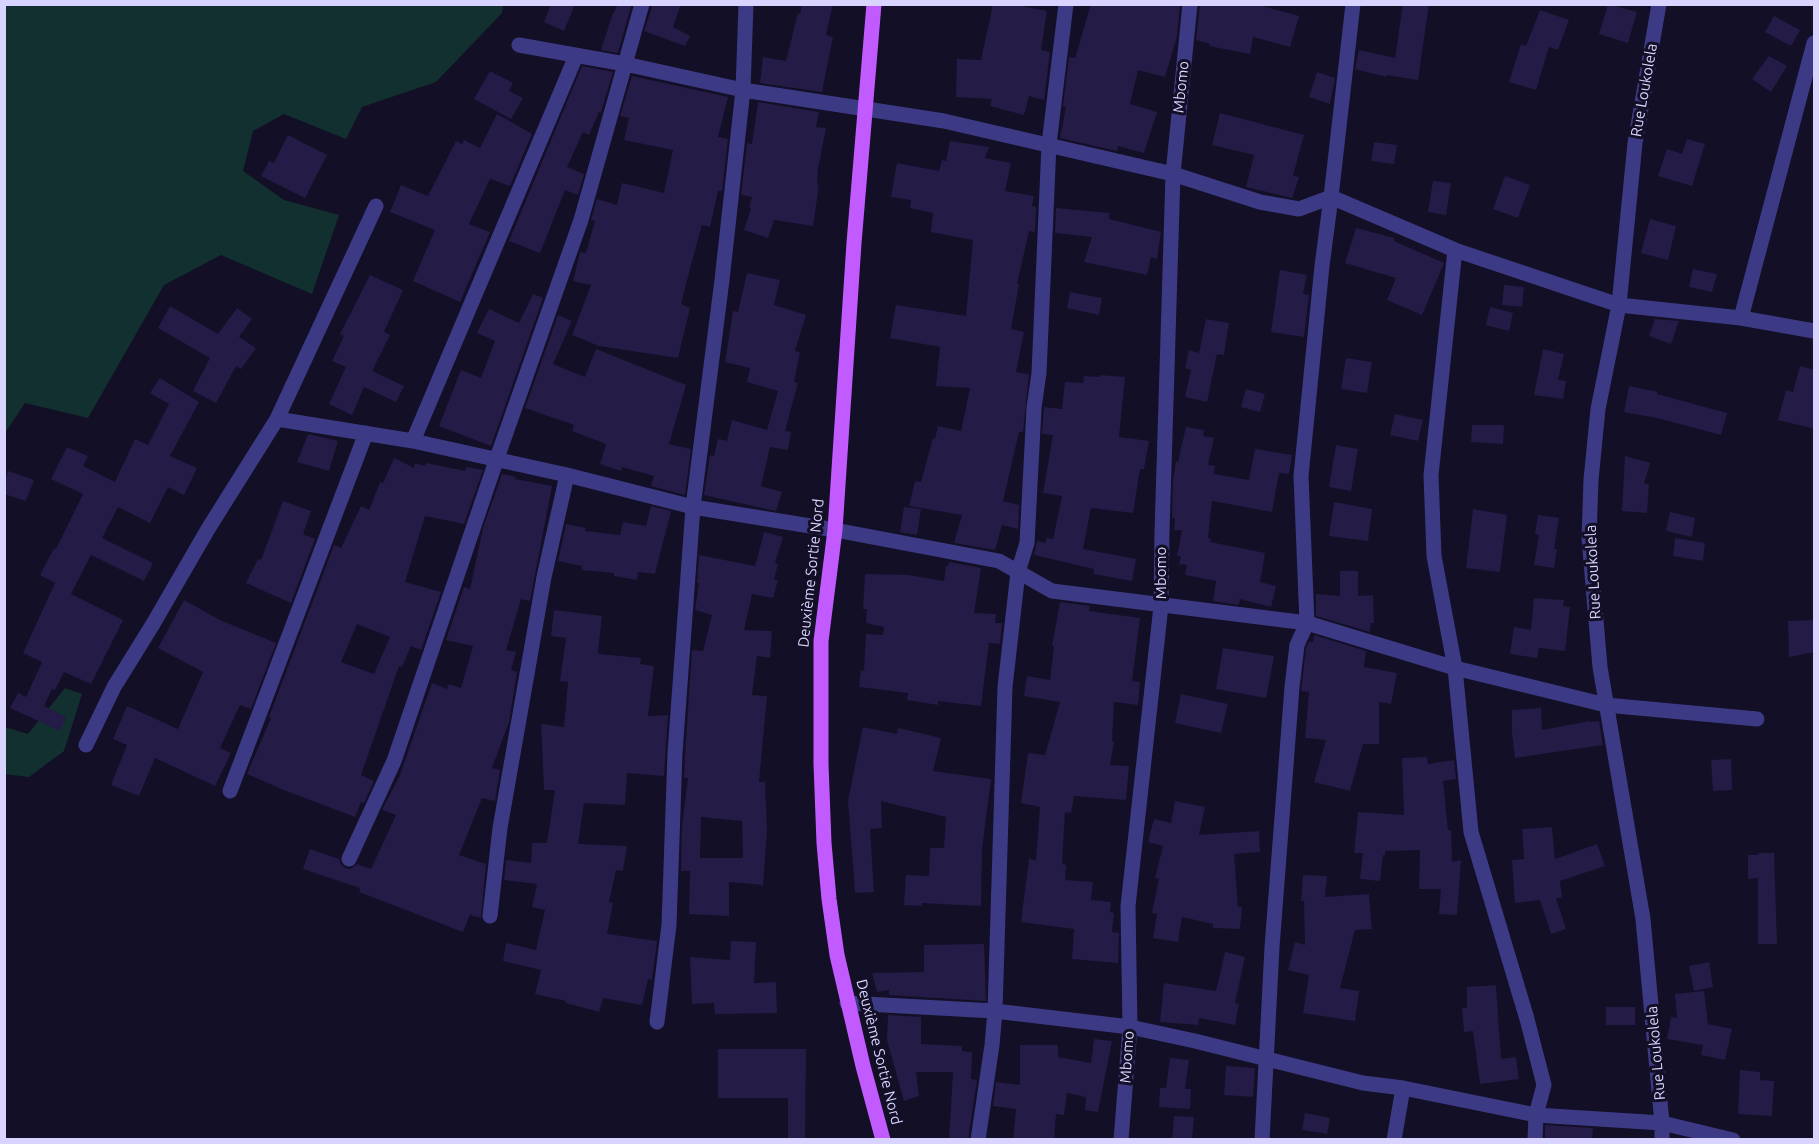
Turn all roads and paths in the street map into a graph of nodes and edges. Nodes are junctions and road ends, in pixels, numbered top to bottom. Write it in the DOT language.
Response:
graph roads {
  1 [pos="642,4"];
  2 [pos="746,4"];
  3 [pos="874,4"];
  4 [pos="1066,4"];
  5 [pos="1190,4"];
  6 [pos="1353,4"];
  7 [pos="1659,4"];
  8 [pos="1815,43"];
  9 [pos="519,45"];
  10 [pos="576,56"];
  11 [pos="625,64"];
  12 [pos="743,90"];
  13 [pos="866,109"];
  14 [pos="1049,144"];
  15 [pos="1173,174"];
  16 [pos="1331,197"];
  17 [pos="376,206"];
  18 [pos="1455,250"];
  19 [pos="1618,305"];
  20 [pos="1741,318"];
  21 [pos="1815,331"];
  22 [pos="278,420"];
  23 [pos="366,433"];
  24 [pos="413,441"];
  25 [pos="496,461"];
  26 [pos="567,475"];
  27 [pos="693,507"];
  28 [pos="835,530"];
  29 [pos="1018,572"];
  30 [pos="1161,606"];
  31 [pos="1308,623"];
  32 [pos="1455,668"];
  33 [pos="1606,705"];
  34 [pos="1756,719"];
  35 [pos="86,745"];
  36 [pos="230,791"];
  37 [pos="349,859"];
  38 [pos="490,916"];
  39 [pos="847,1003"];
  40 [pos="995,1011"];
  41 [pos="657,1022"];
  42 [pos="1130,1027"];
  43 [pos="1266,1058"];
  44 [pos="1403,1088"];
  45 [pos="1536,1115"];
  46 [pos="1662,1123"];
  47 [pos="883,1140"];
  48 [pos="978,1140"];
  49 [pos="1121,1140"];
  50 [pos="1262,1140"];
  51 [pos="1394,1140"];
  52 [pos="1535,1140"];
  53 [pos="1662,1140"];
  54 [pos="1732,1140"];
  1 -- 11 [label="street"];
  2 -- 12 [label="street"];
  3 -- 13 [label="main road, Deuxième Sortie Nord"];
  4 -- 14 [label="street"];
  5 -- 15 [label="street, Mbomo"];
  6 -- 16 [label="street"];
  7 -- 19 [label="street, Rue Loukolela"];
  8 -- 20 [label="street"];
  9 -- 10 [label="street"];
  10 -- 11 [label="street"];
  10 -- 24 [label="street"];
  11 -- 12 [label="street"];
  11 -- 25 [label="street"];
  12 -- 13 [label="street"];
  12 -- 27 [label="street"];
  13 -- 14 [label="street"];
  13 -- 28 [label="main road, Deuxième Sortie Nord"];
  14 -- 15 [label="street"];
  14 -- 29 [label="street"];
  15 -- 16 [label="street"];
  15 -- 30 [label="street, Mbomo"];
  16 -- 18 [label="street"];
  16 -- 31 [label="street"];
  17 -- 22 [label="street"];
  18 -- 19 [label="street"];
  18 -- 32 [label="street"];
  19 -- 20 [label="street"];
  19 -- 33 [label="street, Rue Loukolela"];
  20 -- 21 [label="street"];
  22 -- 23 [label="street"];
  22 -- 35 [label="street"];
  23 -- 24 [label="street"];
  23 -- 36 [label="street"];
  24 -- 25 [label="street"];
  25 -- 26 [label="street"];
  25 -- 37 [label="street"];
  26 -- 27 [label="street"];
  26 -- 38 [label="street"];
  27 -- 28 [label="street"];
  27 -- 41 [label="street"];
  28 -- 29 [label="street"];
  28 -- 39 [label="main road, Deuxième Sortie Nord"];
  29 -- 30 [label="street"];
  29 -- 40 [label="street"];
  30 -- 31 [label="street"];
  30 -- 42 [label="street, Mbomo"];
  31 -- 32 [label="street"];
  31 -- 43 [label="street"];
  32 -- 33 [label="street"];
  32 -- 45 [label="street"];
  33 -- 34 [label="street"];
  33 -- 46 [label="street, Rue Loukolela"];
  39 -- 40 [label="street"];
  39 -- 47 [label="main road, Deuxième Sortie Nord"];
  40 -- 42 [label="street"];
  40 -- 48 [label="street"];
  42 -- 43 [label="street"];
  42 -- 49 [label="street, Mbomo"];
  43 -- 44 [label="street"];
  43 -- 50 [label="street"];
  44 -- 45 [label="street"];
  44 -- 51 [label="street"];
  45 -- 46 [label="street"];
  45 -- 52 [label="street"];
  46 -- 53 [label="street, Rue Loukolela"];
  46 -- 54 [label="street"];
}
